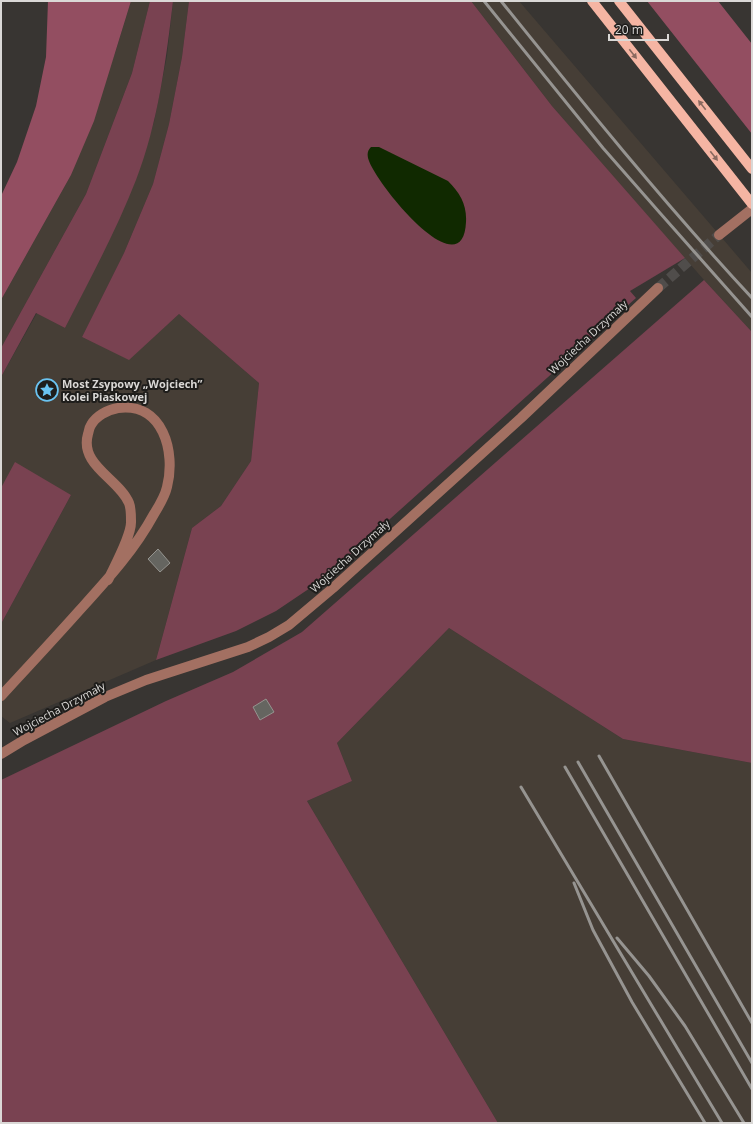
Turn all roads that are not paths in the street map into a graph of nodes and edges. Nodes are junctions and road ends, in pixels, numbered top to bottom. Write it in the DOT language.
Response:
graph roads {
  1 [pos="592,1"];
  2 [pos="619,1"];
  3 [pos="752,169"];
  4 [pos="749,200"];
  5 [pos="752,209"];
  6 [pos="719,235"];
  7 [pos="658,288"];
  8 [pos="108,580"];
  9 [pos="1,696"];
  10 [pos="1,754"];
  1 -- 4 [label="main road, one-way"];
  3 -- 2 [label="main road, one-way"];
  5 -- 6 [label="street"];
  7 -- 10 [label="street, Wojciecha Drzymały"];
  8 -- 8 [label="street"];
  8 -- 9 [label="street"];
}
